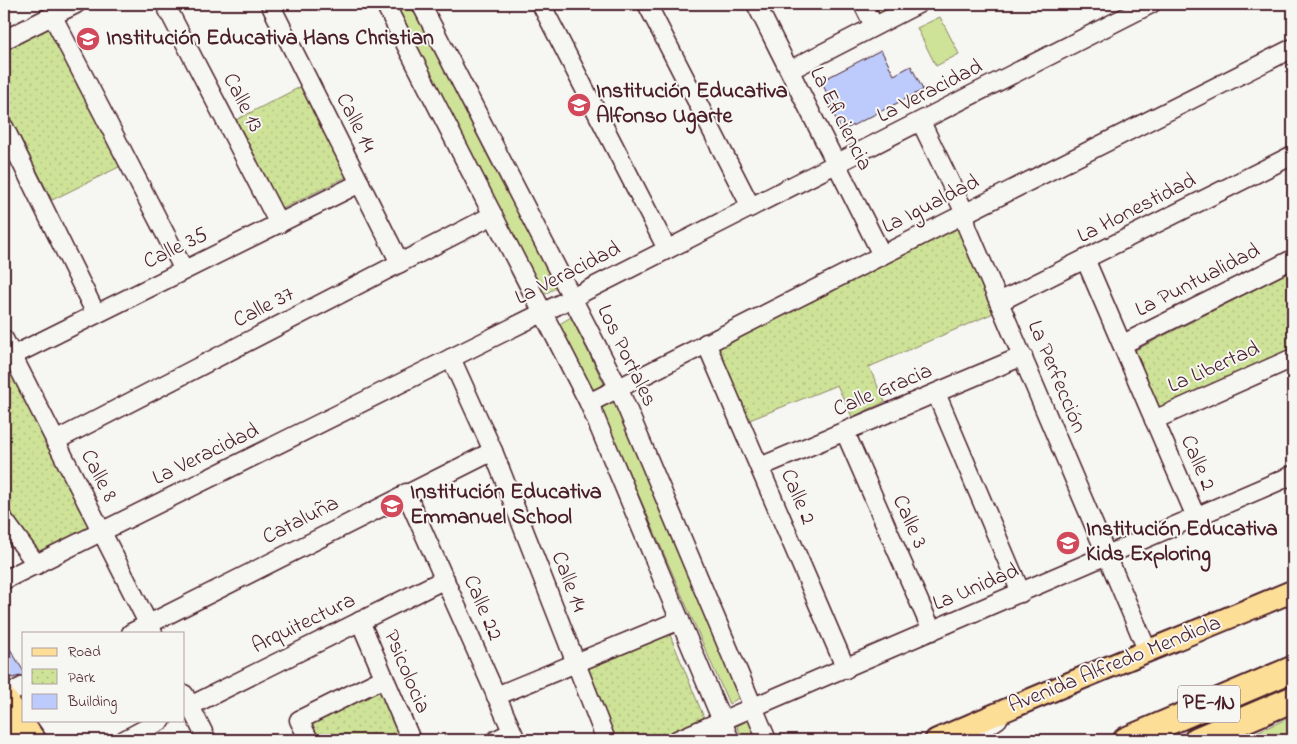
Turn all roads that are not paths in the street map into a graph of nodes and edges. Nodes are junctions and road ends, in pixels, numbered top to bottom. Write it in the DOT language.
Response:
graph roads {
  1 [pos="76,4"];
  2 [pos="165,4"];
  3 [pos="270,4"];
  4 [pos="385,4"];
  5 [pos="420,4"];
  6 [pos="541,4"];
  7 [pos="647,4"];
  8 [pos="756,4"];
  9 [pos="863,4"];
  10 [pos="918,4"];
  11 [pos="1151,4"];
  12 [pos="52,15"];
  13 [pos="874,26"];
  14 [pos="4,40"];
  15 [pos="1293,48"];
  16 [pos="790,70"];
  17 [pos="921,122"];
  18 [pos="4,127"];
  19 [pos="1293,155"];
  20 [pos="837,164"];
  21 [pos="360,183"];
  22 [pos="751,207"];
  23 [pos="965,213"];
  24 [pos="493,216"];
  25 [pos="279,224"];
  26 [pos="667,249"];
  27 [pos="882,255"];
  28 [pos="1293,258"];
  29 [pos="1086,260"];
  30 [pos="400,263"];
  31 [pos="184,270"];
  32 [pos="572,297"];
  33 [pos="999,302"];
  34 [pos="544,312"];
  35 [pos="96,314"];
  36 [pos="4,339"];
  37 [pos="706,343"];
  38 [pos="1123,344"];
  39 [pos="12,356"];
  40 [pos="1023,356"];
  41 [pos="452,358"];
  42 [pos="1293,358"];
  43 [pos="618,388"];
  44 [pos="936,393"];
  45 [pos="589,403"];
  46 [pos="1154,420"];
  47 [pos="845,432"];
  48 [pos="55,441"];
  49 [pos="493,451"];
  50 [pos="760,468"];
  51 [pos="1293,475"];
  52 [pos="406,493"];
  53 [pos="1196,517"];
  54 [pos="4,520"];
  55 [pos="101,532"];
  56 [pos="1108,555"];
  57 [pos="37,565"];
  58 [pos="445,578"];
  59 [pos="4,580"];
  60 [pos="1293,591"];
  61 [pos="1021,593"];
  62 [pos="680,620"];
  63 [pos="360,621"];
  64 [pos="150,628"];
  65 [pos="932,631"];
  66 [pos="135,632"];
  67 [pos="1148,652"];
  68 [pos="575,663"];
  69 [pos="846,669"];
  70 [pos="1293,669"];
  71 [pos="384,678"];
  72 [pos="22,687"];
  73 [pos="4,696"];
  74 [pos="496,696"];
  75 [pos="1293,699"];
  76 [pos="186,703"];
  77 [pos="1019,704"];
  78 [pos="754,709"];
  79 [pos="722,721"];
  80 [pos="22,722"];
  81 [pos="22,722"];
  82 [pos="158,722"];
  83 [pos="4,725"];
  84 [pos="514,736"];
  85 [pos="15,740"];
  86 [pos="35,740"];
  87 [pos="124,740"];
  88 [pos="207,740"];
  89 [pos="309,740"];
  90 [pos="411,740"];
  91 [pos="496,740"];
  92 [pos="606,740"];
  93 [pos="677,740"];
  94 [pos="730,740"];
  95 [pos="767,740"];
  96 [pos="936,740"];
  97 [pos="968,740"];
  98 [pos="1126,740"];
  99 [pos="1197,740"];
  1 -- 12 [label="street"];
  2 -- 25 [label="street, Calle 13"];
  3 -- 21 [label="street, Calle 14"];
  4 -- 24 [label="street"];
  5 -- 32 [label="street, Los Portales"];
  6 -- 26 [label="street"];
  7 -- 22 [label="street"];
  8 -- 16 [label="street, La Eficiencia"];
  9 -- 13 [label="street"];
  10 -- 13 [label="street"];
  11 -- 17 [label="street, La Veracidad"];
  12 -- 14 [label="street"];
  12 -- 31 [label="street"];
  13 -- 16 [label="street"];
  15 -- 23 [label="street, La Igualdad"];
  16 -- 20 [label="street, La Eficiencia"];
  17 -- 20 [label="street, La Veracidad"];
  17 -- 23 [label="street, La Perfección"];
  18 -- 35 [label="street"];
  19 -- 29 [label="street, La Honestidad"];
  20 -- 22 [label="street, La Veracidad"];
  20 -- 27 [label="street, La Eficiencia"];
  21 -- 25 [label="street, Calle 35"];
  21 -- 30 [label="street, Calle 14"];
  22 -- 26 [label="street, La Veracidad"];
  23 -- 27 [label="street, La Igualdad"];
  23 -- 33 [label="street, La Perfección"];
  24 -- 30 [label="street, Calle 37"];
  24 -- 34 [label="street"];
  25 -- 31 [label="street, Calle 35"];
  26 -- 32 [label="street, La Veracidad"];
  27 -- 37 [label="street, La Igualdad"];
  28 -- 38 [label="street, La Puntualidad"];
  29 -- 33 [label="street, La Honestidad"];
  29 -- 38 [label="street, Calle 2"];
  30 -- 48 [label="street, Calle 37"];
  31 -- 35 [label="street, Calle 35"];
  32 -- 34 [label="street, La Veracidad"];
  32 -- 43 [label="street, Los Portales"];
  33 -- 40 [label="street, La Perfección"];
  34 -- 41 [label="street, La Veracidad"];
  34 -- 45 [label="street"];
  35 -- 39 [label="street, Calle 35"];
  36 -- 39 [label="street, Calle 8"];
  37 -- 43 [label="street, La Igualdad"];
  37 -- 50 [label="street, Calle 2"];
  38 -- 46 [label="street, Calle 2"];
  39 -- 48 [label="street, Calle 8"];
  40 -- 44 [label="street, Calle Gracia"];
  40 -- 56 [label="street, La Perfección"];
  41 -- 49 [label="street, Calle 14"];
  41 -- 55 [label="street, La Veracidad"];
  42 -- 46 [label="street, La Libertad"];
  43 -- 45 [label="street, La Igualdad"];
  43 -- 78 [label="street, Los Portales"];
  44 -- 47 [label="street, Calle Gracia"];
  44 -- 61 [label="street"];
  45 -- 62 [label="street"];
  46 -- 53 [label="street, Calle 2"];
  47 -- 50 [label="street, Calle Gracia"];
  47 -- 65 [label="street, Calle 3"];
  48 -- 55 [label="street, Calle 8"];
  49 -- 52 [label="street, Cataluña"];
  49 -- 68 [label="street, Calle 14"];
  50 -- 69 [label="street, Calle 2"];
  51 -- 53 [label="street, La Unidad"];
  52 -- 58 [label="street, Calle 22"];
  52 -- 64 [label="street, Cataluña"];
  53 -- 56 [label="street, La Unidad"];
  54 -- 57 [label="street"];
  55 -- 57 [label="street, La Veracidad"];
  55 -- 64 [label="street, Calle 8"];
  56 -- 61 [label="street, La Unidad"];
  56 -- 67 [label="street, La Perfección"];
  57 -- 59 [label="street, La Veracidad"];
  58 -- 63 [label="street, Arquitectura"];
  58 -- 74 [label="street, Calle 22"];
  60 -- 67 [label="main road, Avenida Alfredo Mendiola"];
  61 -- 65 [label="street, La Unidad"];
  62 -- 68 [label="street"];
  62 -- 79 [label="street"];
  63 -- 71 [label="street, Psicolocia"];
  63 -- 76 [label="street, Arquitectura"];
  64 -- 66 [label="street, Cataluña"];
  65 -- 69 [label="street, La Unidad"];
  67 -- 77 [label="main road, Avenida Alfredo Mendiola"];
  68 -- 74 [label="street"];
  68 -- 92 [label="street, Calle 14"];
  69 -- 78 [label="street, La Unidad"];
  70 -- 98 [label="highway, PE-1N"];
  71 -- 89 [label="street"];
  71 -- 90 [label="street, Psicolocia"];
  72 -- 73 [label="street"];
  73 -- 81 [label="main road"];
  74 -- 84 [label="street, Calle 22"];
  75 -- 99 [label="highway, PE-1N"];
  76 -- 88 [label="street"];
  77 -- 96 [label="main road, Avenida Alfredo Mendiola"];
  77 -- 97 [label="street"];
  78 -- 79 [label="street, La Unidad"];
  78 -- 95 [label="street, Los Portales"];
  79 -- 93 [label="street, La Unidad"];
  79 -- 94 [label="street"];
  80 -- 86 [label="main road"];
  82 -- 87 [label="street"];
  83 -- 85 [label="main road"];
  84 -- 91 [label="street"];
}
